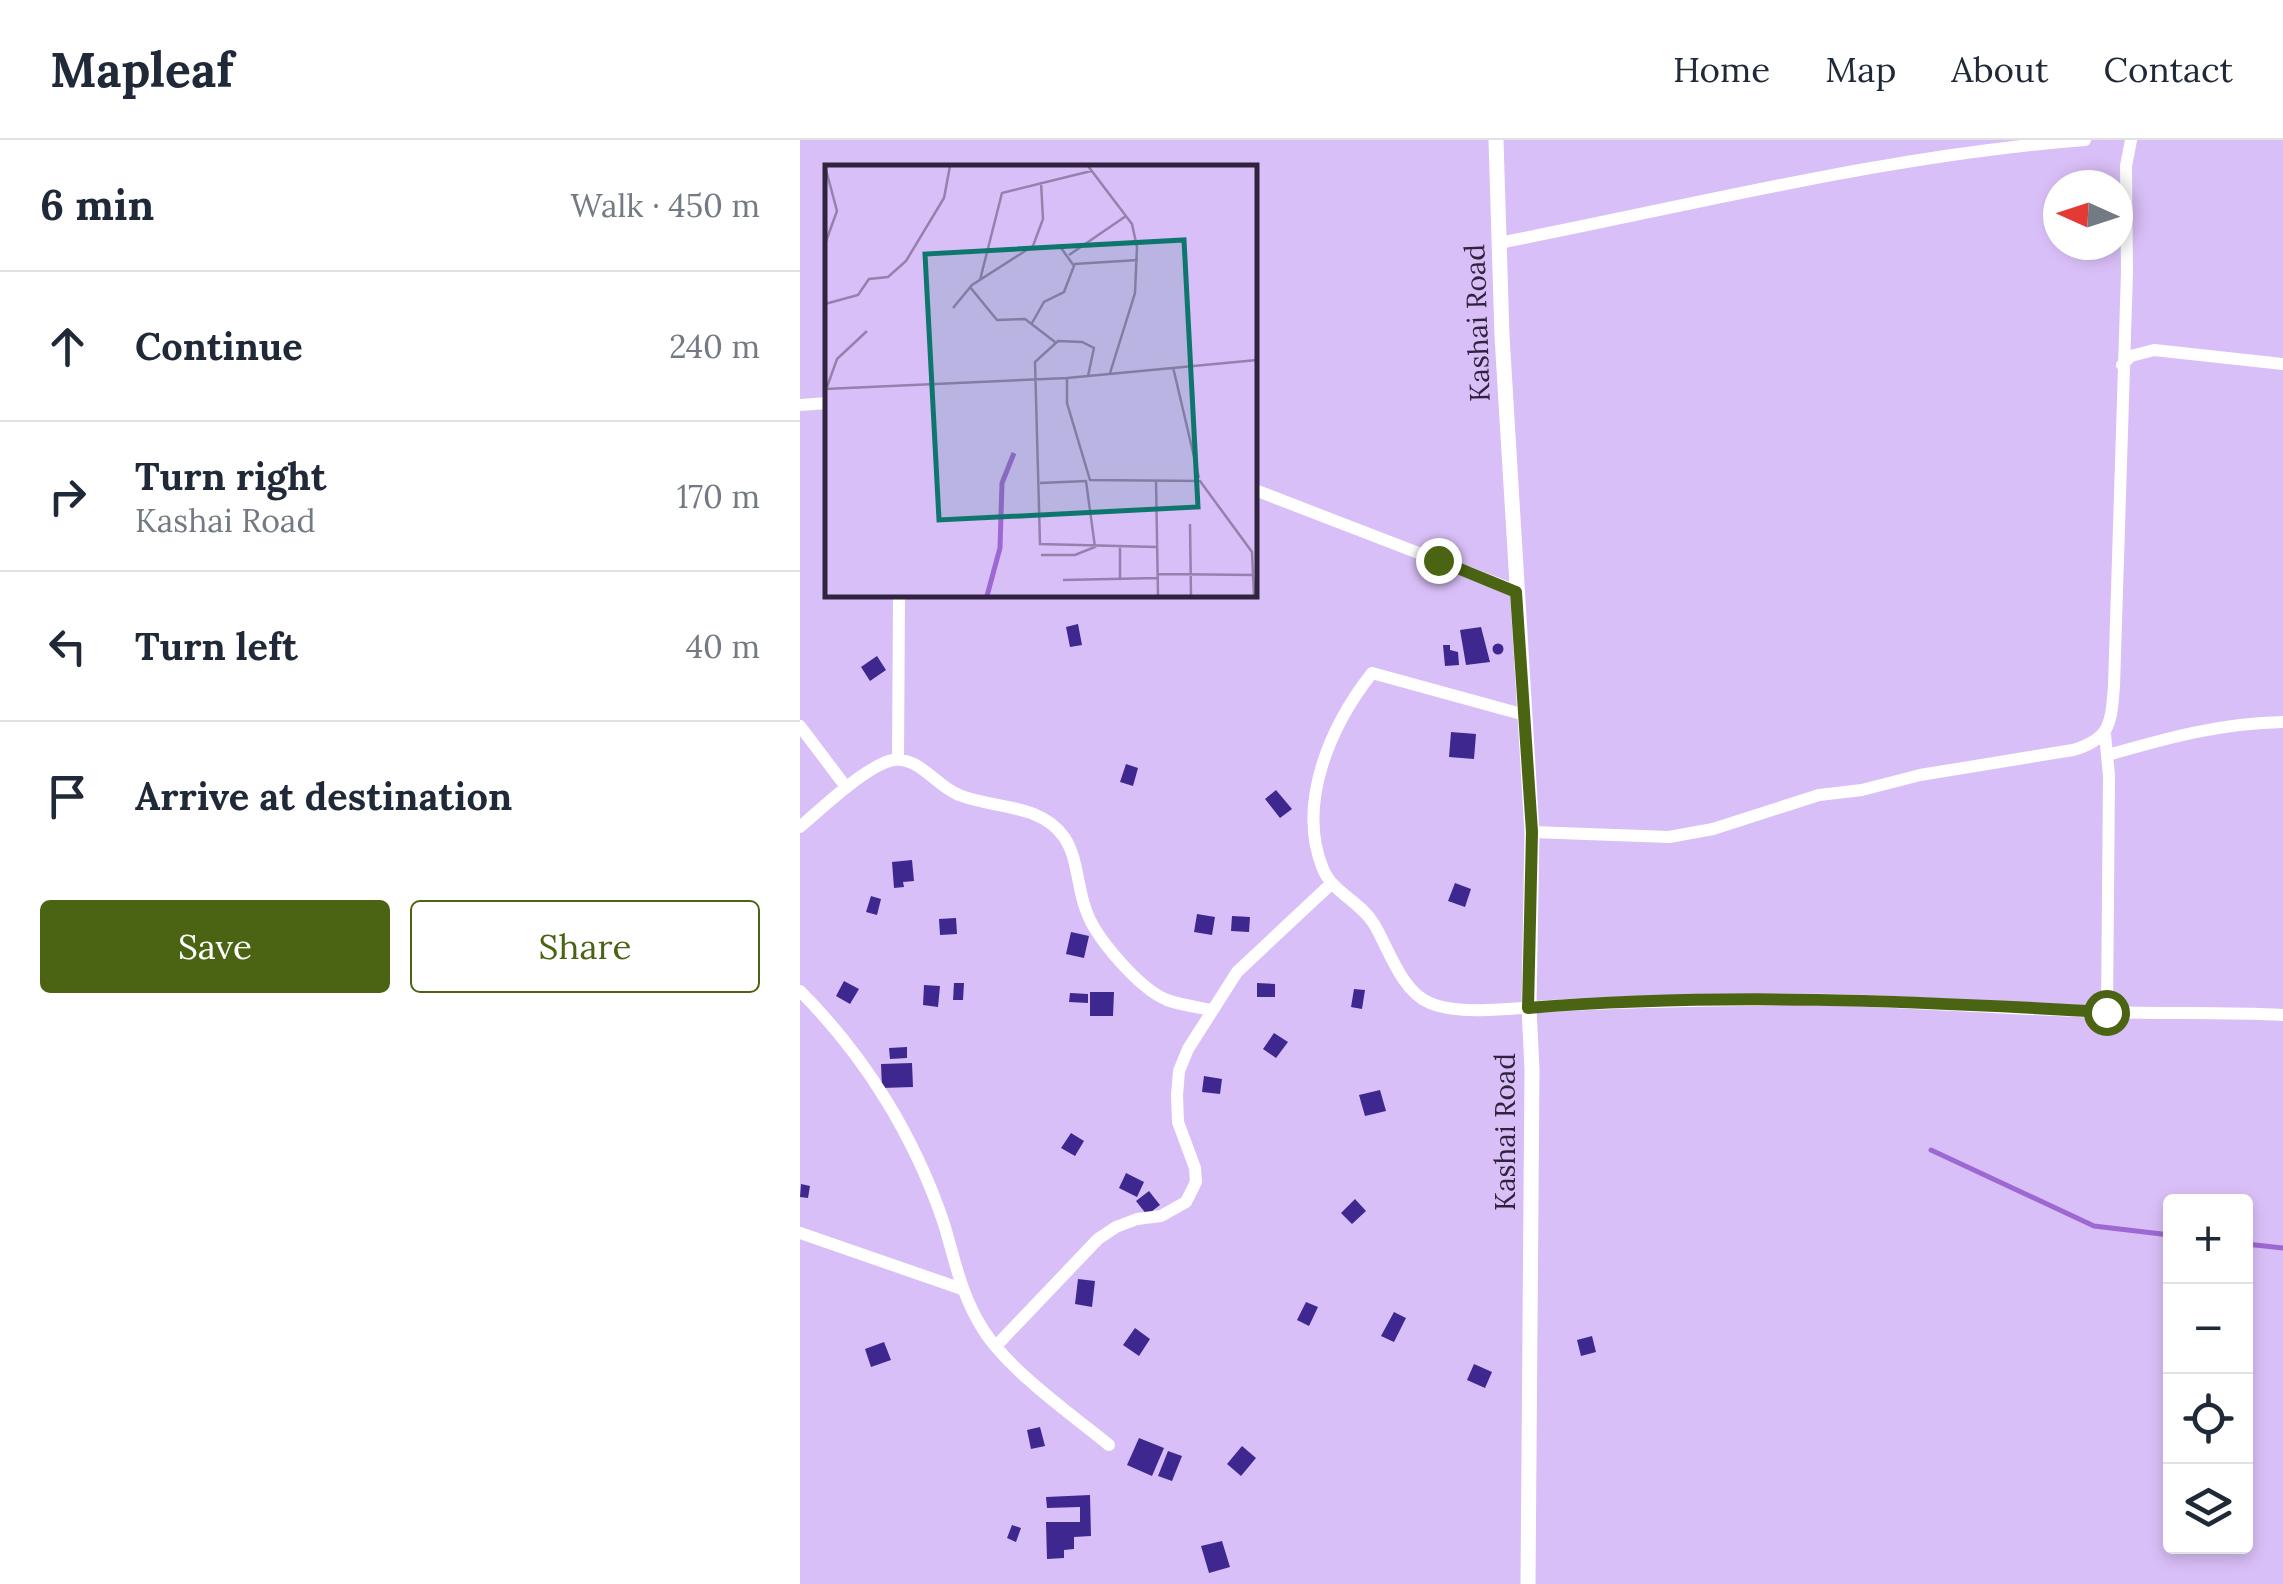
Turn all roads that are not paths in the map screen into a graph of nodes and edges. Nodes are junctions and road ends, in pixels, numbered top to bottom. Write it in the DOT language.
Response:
graph roads {
  1 [pos="1496,140"];
  2 [pos="2085,140"];
  3 [pos="2131,140"];
  4 [pos="1499,243"];
  5 [pos="2283,364"];
  6 [pos="2122,365"];
  7 [pos="825,403"];
  8 [pos="800,405"];
  9 [pos="1258,491"];
  10 [pos="1516,592"];
  11 [pos="899,598"];
  12 [pos="1525,715"];
  13 [pos="2283,722"];
  14 [pos="800,726"];
  15 [pos="2105,734"];
  16 [pos="2108,755"];
  17 [pos="898,759"];
  18 [pos="846,787"];
  19 [pos="800,827"];
  20 [pos="1532,832"];
  21 [pos="1332,883"];
  22 [pos="800,991"];
  23 [pos="1528,1008"];
  24 [pos="1212,1010"];
  25 [pos="2106,1012"];
  26 [pos="2283,1016"];
  27 [pos="800,1233"];
  28 [pos="962,1288"];
  29 [pos="996,1346"];
  30 [pos="1109,1444"];
  31 [pos="1528,1584"];
  1 -- 4 [label="street, Kashai Road"];
  2 -- 4 [label="street"];
  3 -- 6 [label="street"];
  4 -- 10 [label="street, Kashai Road"];
  5 -- 6 [label="street"];
  6 -- 15 [label="street"];
  7 -- 8 [label="street"];
  9 -- 10 [label="street"];
  10 -- 12 [label="street, Kashai Road"];
  11 -- 17 [label="street"];
  12 -- 20 [label="street, Kashai Road"];
  12 -- 21 [label="street"];
  13 -- 16 [label="street"];
  14 -- 18 [label="street"];
  15 -- 16 [label="street"];
  15 -- 20 [label="street"];
  16 -- 25 [label="street"];
  17 -- 18 [label="street"];
  17 -- 24 [label="street"];
  18 -- 19 [label="street"];
  20 -- 23 [label="street, Kashai Road"];
  21 -- 23 [label="street"];
  21 -- 24 [label="street"];
  22 -- 28 [label="street"];
  23 -- 25 [label="street"];
  23 -- 31 [label="street, Kashai Road"];
  24 -- 29 [label="street"];
  25 -- 26 [label="street"];
  27 -- 28 [label="street"];
  28 -- 29 [label="street"];
  29 -- 30 [label="street"];
}
